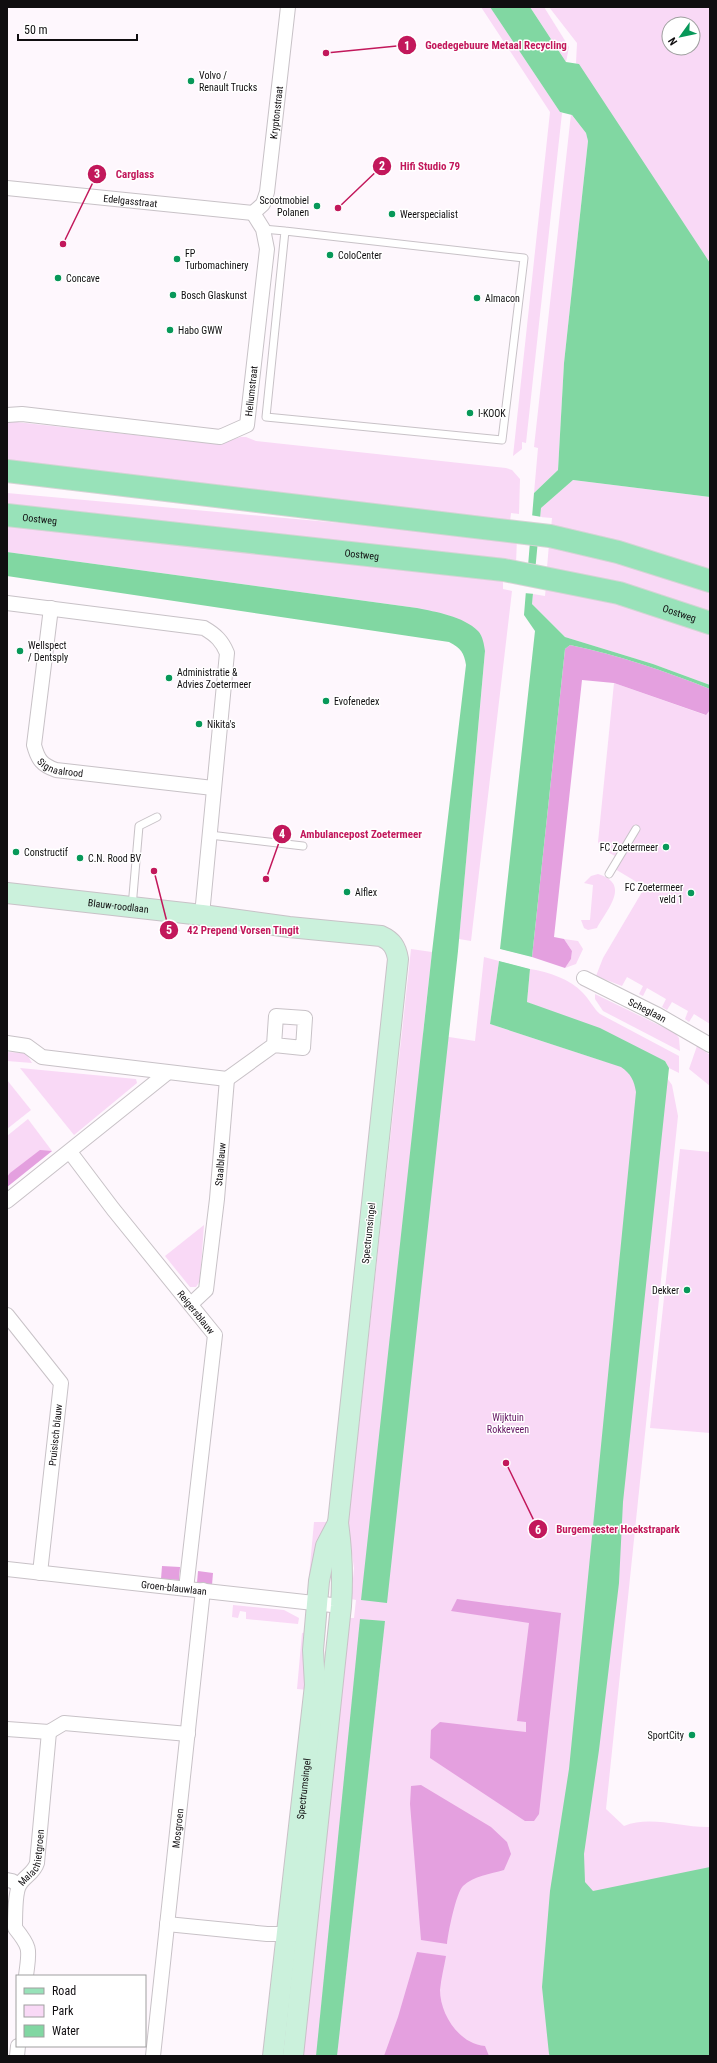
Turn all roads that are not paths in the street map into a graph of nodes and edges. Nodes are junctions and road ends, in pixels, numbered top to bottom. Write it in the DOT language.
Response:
graph roads {
  1 [pos="288,7"];
  2 [pos="7,188"];
  3 [pos="253,213"];
  4 [pos="263,229"];
  5 [pos="285,232"];
  6 [pos="7,415"];
  7 [pos="7,471"];
  8 [pos="7,515"];
  9 [pos="710,581"];
  10 [pos="7,603"];
  11 [pos="51,608"];
  12 [pos="710,623"];
  13 [pos="213,788"];
  14 [pos="157,817"];
  15 [pos="636,829"];
  16 [pos="210,835"];
  17 [pos="303,846"];
  18 [pos="609,874"];
  19 [pos="7,893"];
  20 [pos="132,907"];
  21 [pos="202,915"];
  22 [pos="393,944"];
  23 [pos="584,978"];
  24 [pos="7,1043"];
  25 [pos="274,1045"];
  26 [pos="710,1045"];
  27 [pos="167,1073"];
  28 [pos="227,1079"];
  29 [pos="70,1152"];
  30 [pos="7,1202"];
  31 [pos="191,1304"];
  32 [pos="7,1315"];
  33 [pos="338,1524"];
  34 [pos="7,1569"];
  35 [pos="40,1573"];
  36 [pos="186,1589"];
  37 [pos="203,1590"];
  38 [pos="317,1604"];
  39 [pos="341,1606"];
  40 [pos="7,1729"];
  41 [pos="49,1732"];
  42 [pos="188,1734"];
  43 [pos="13,1883"];
  44 [pos="168,1924"];
  45 [pos="11,1929"];
  46 [pos="287,1933"];
  47 [pos="306,1935"];
  48 [pos="26,1975"];
  49 [pos="153,2056"];
  50 [pos="273,2056"];
  51 [pos="293,2056"];
  1 -- 3 [label="street, Kryptonstraat"];
  2 -- 3 [label="street, Edelgasstraat"];
  3 -- 4 [label="street, Heliumstraat"];
  4 -- 5 [label="lane"];
  4 -- 6 [label="street, Heliumstraat"];
  5 -- 5 [label="lane"];
  7 -- 9 [label="main road"];
  8 -- 12 [label="main road, Oostweg"];
  10 -- 11 [label="street"];
  11 -- 13 [label="street"];
  11 -- 13 [label="street, Signaalrood"];
  13 -- 16 [label="street"];
  14 -- 20 [label="lane"];
  15 -- 18 [label="lane"];
  16 -- 17 [label="lane"];
  16 -- 21 [label="street"];
  19 -- 20 [label="street, Blauw-roodlaan"];
  20 -- 21 [label="street, Blauw-roodlaan"];
  21 -- 22 [label="street, Blauw-roodlaan"];
  22 -- 33 [label="street, Spectrumsingel"];
  23 -- 26 [label="street, Scheglaan"];
  24 -- 27 [label="street"];
  25 -- 28 [label="street"];
  27 -- 28 [label="street"];
  27 -- 29 [label="street"];
  28 -- 31 [label="street, Staalblauw"];
  29 -- 30 [label="street"];
  29 -- 31 [label="street, Reigersblauw"];
  31 -- 36 [label="street, Reigersblauw"];
  32 -- 35 [label="street, Pruisisch blauw"];
  33 -- 38 [label="street, Spectrumsingel"];
  33 -- 39 [label="street, Spectrumsingel"];
  34 -- 35 [label="street, Groen-blauwlaan"];
  35 -- 36 [label="street, Groen-blauwlaan"];
  36 -- 37 [label="street, Groen-blauwlaan"];
  37 -- 38 [label="street, Groen-blauwlaan"];
  37 -- 42 [label="street, Mosgroen"];
  38 -- 39 [label="street, Groen-blauwlaan"];
  38 -- 46 [label="street, Spectrumsingel"];
  39 -- 47 [label="street, Spectrumsingel"];
  40 -- 41 [label="street"];
  41 -- 42 [label="street"];
  41 -- 43 [label="street, Malachietgroen"];
  42 -- 44 [label="street, Mosgroen"];
  43 -- 45 [label="street, Malachietgroen"];
  44 -- 46 [label="street"];
  44 -- 49 [label="street, Mosgroen"];
  45 -- 48 [label="street, Malachietgroen"];
  46 -- 47 [label="street"];
  46 -- 50 [label="street, Spectrumsingel"];
  47 -- 51 [label="street, Spectrumsingel"];
}
